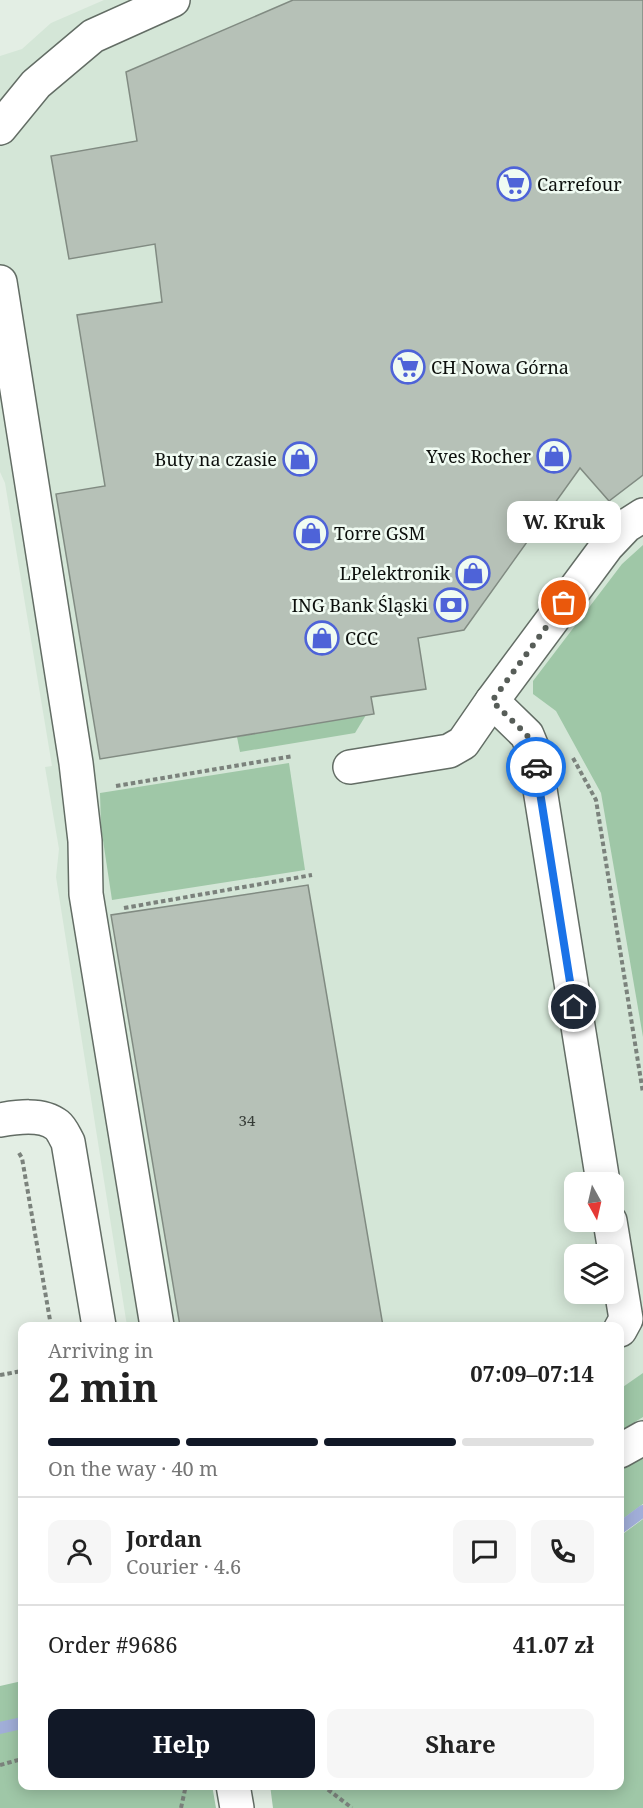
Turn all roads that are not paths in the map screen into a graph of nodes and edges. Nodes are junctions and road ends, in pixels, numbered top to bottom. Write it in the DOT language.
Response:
graph roads {
  1 [pos="173,0"];
  2 [pos="0,128"];
  3 [pos="0,282"];
  4 [pos="643,515"];
  5 [pos="492,701"];
  6 [pos="350,767"];
  7 [pos="0,1120"];
  8 [pos="601,1172"];
  9 [pos="612,1232"];
  10 [pos="98,1322"];
  11 [pos="156,1322"];
  12 [pos="624,1323"];
  13 [pos="643,1438"];
  14 [pos="624,1448"];
  15 [pos="234,1790"];
  16 [pos="237,1808"];
  1 -- 2 [label="lane"];
  3 -- 11 [label="lane"];
  4 -- 5 [label="lane"];
  5 -- 6 [label="lane"];
  5 -- 8 [label="lane"];
  7 -- 10 [label="lane"];
  9 -- 12 [label="lane"];
  13 -- 14 [label="lane"];
  15 -- 16 [label="lane"];
}
